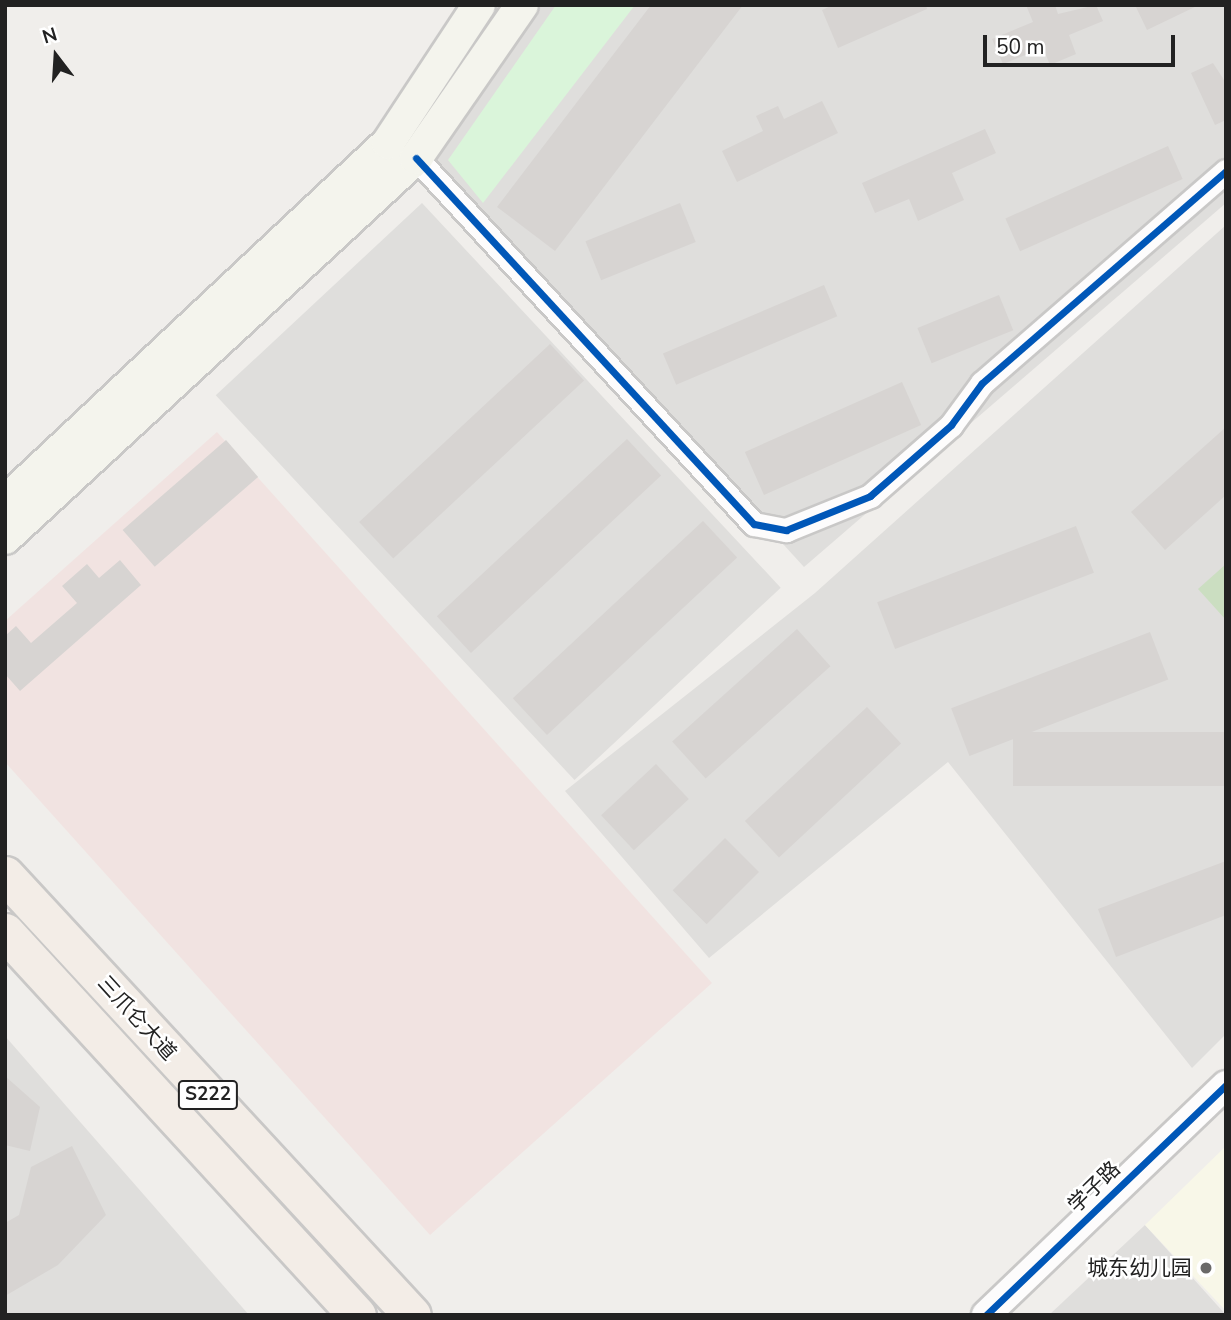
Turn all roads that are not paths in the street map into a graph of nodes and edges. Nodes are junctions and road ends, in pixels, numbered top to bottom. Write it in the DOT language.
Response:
graph roads {
  1 [pos="479,5"];
  2 [pos="522,5"];
  3 [pos="415,158"];
  4 [pos="1226,171"];
  5 [pos="5,502"];
  6 [pos="5,538"];
  7 [pos="5,874"];
  8 [pos="5,932"];
  9 [pos="1226,1085"];
  10 [pos="357,1315"];
  11 [pos="412,1315"];
  12 [pos="986,1315"];
  1 -- 5 [label="main road"];
  2 -- 3 [label="main road"];
  3 -- 4 [label="street"];
  3 -- 6 [label="main road"];
  7 -- 11 [label="main road, 三爪仑大道 / S222"];
  8 -- 10 [label="main road, 三爪仑大道 / S222"];
  9 -- 12 [label="street, 学子路"];
}
